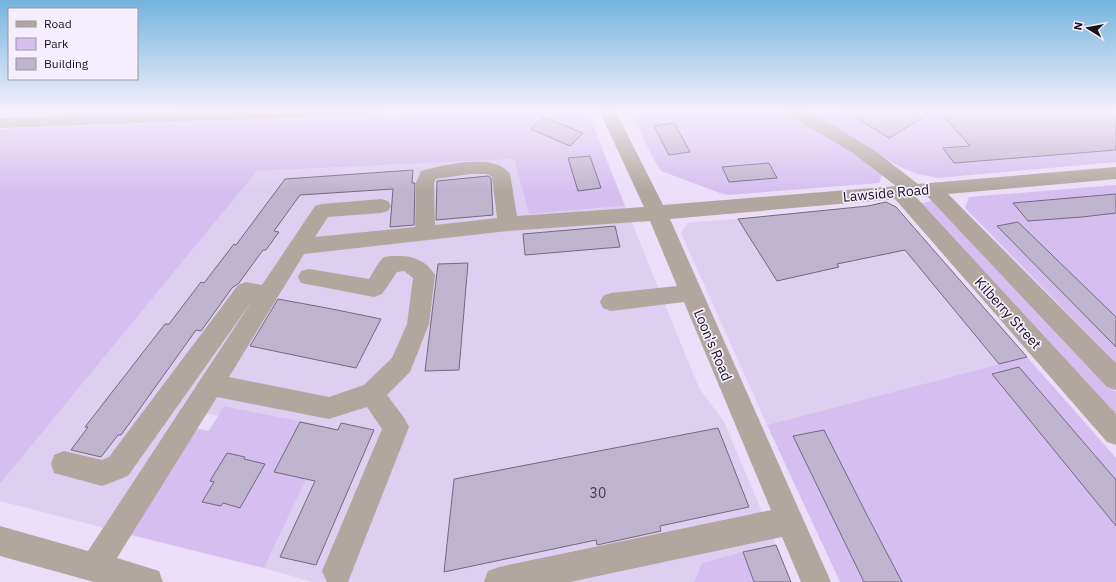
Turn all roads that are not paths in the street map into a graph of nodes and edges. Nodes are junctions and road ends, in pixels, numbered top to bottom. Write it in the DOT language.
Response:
graph roads {
  1 [pos="620,137"];
  2 [pos="839,137"];
  3 [pos="1116,174"];
  4 [pos="916,191"];
  5 [pos="381,206"];
  6 [pos="656,213"];
  7 [pos="508,224"];
  8 [pos="425,232"];
  9 [pos="298,247"];
  10 [pos="309,277"];
  11 [pos="691,293"];
  12 [pos="268,295"];
  13 [pos="611,302"];
  14 [pos="1116,380"];
  15 [pos="211,385"];
  16 [pos="372,394"];
  17 [pos="1116,433"];
  18 [pos="64,464"];
  19 [pos="789,521"];
  20 [pos="0,541"];
  21 [pos="95,567"];
  22 [pos="337,571"];
  23 [pos="140,581"];
  24 [pos="499,582"];
  25 [pos="816,582"];
  1 -- 6 [label="street, Loon's Road"];
  2 -- 4 [label="street"];
  3 -- 4 [label="street, Lawside Road"];
  4 -- 6 [label="street, Lawside Road"];
  4 -- 14 [label="street"];
  4 -- 17 [label="street, Kilberry Street"];
  5 -- 9 [label="street"];
  6 -- 7 [label="street, Lawside Road"];
  6 -- 11 [label="street, Loon's Road"];
  7 -- 8 [label="street, Lawside Road"];
  7 -- 8 [label="street"];
  8 -- 9 [label="street, Lawside Road"];
  9 -- 12 [label="street"];
  10 -- 16 [label="street"];
  11 -- 13 [label="street"];
  11 -- 19 [label="street, Loon's Road"];
  12 -- 15 [label="street"];
  12 -- 18 [label="street"];
  15 -- 16 [label="street"];
  15 -- 21 [label="street"];
  16 -- 22 [label="street"];
  19 -- 24 [label="street"];
  19 -- 25 [label="street, Loon's Road"];
  20 -- 21 [label="street"];
  21 -- 23 [label="street"];
}
